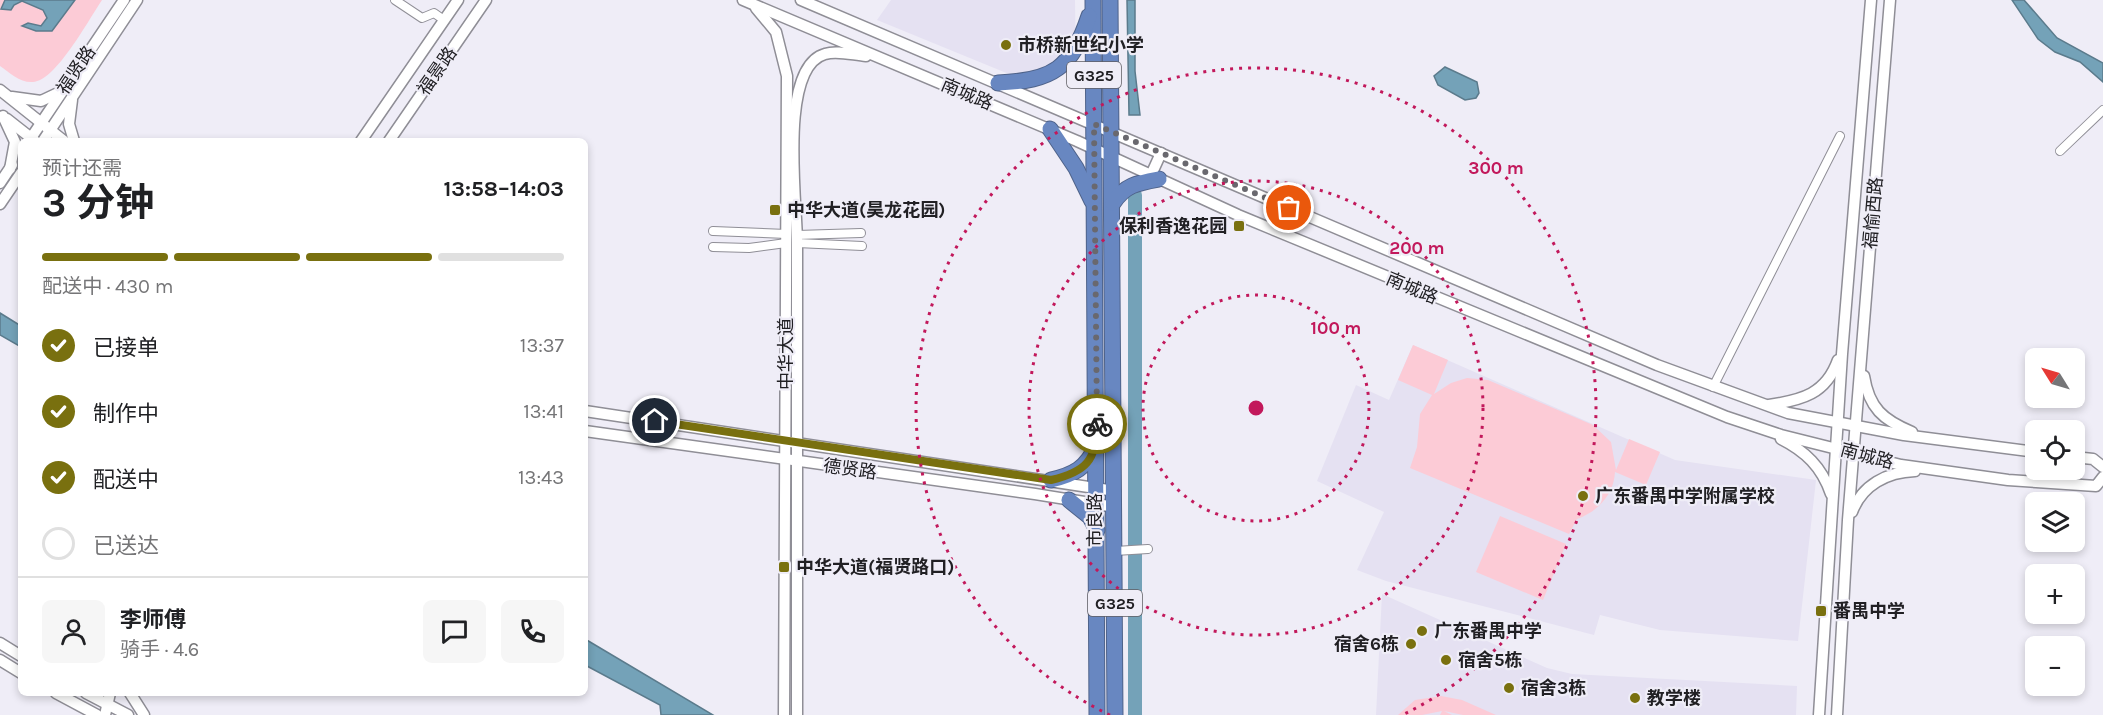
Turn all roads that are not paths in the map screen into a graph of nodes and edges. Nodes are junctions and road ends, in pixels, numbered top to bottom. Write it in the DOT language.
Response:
graph roads {
  1 [pos="124,0"];
  2 [pos="137,0"];
  3 [pos="395,0"];
  4 [pos="458,0"];
  5 [pos="486,0"];
  6 [pos="801,0"];
  7 [pos="1110,0"];
  8 [pos="1871,0"];
  9 [pos="1890,0"];
  10 [pos="747,2"];
  11 [pos="1093,2"];
  12 [pos="444,20"];
  13 [pos="878,57"];
  14 [pos="999,83"];
  15 [pos="63,91"];
  16 [pos="76,92"];
  17 [pos="4,93"];
  18 [pos="1022,93"];
  19 [pos="792,94"];
  20 [pos="2103,110"];
  21 [pos="1014,114"];
  22 [pos="2,115"];
  23 [pos="41,123"];
  24 [pos="1094,124"];
  25 [pos="1050,129"];
  26 [pos="50,130"];
  27 [pos="1112,132"];
  28 [pos="1840,136"];
  29 [pos="30,138"];
  30 [pos="33,138"];
  31 [pos="45,138"];
  32 [pos="60,138"];
  33 [pos="73,138"];
  34 [pos="363,138"];
  35 [pos="391,138"];
  36 [pos="1095,149"];
  37 [pos="2060,152"];
  38 [pos="1161,153"];
  39 [pos="1112,157"];
  40 [pos="18,173"];
  41 [pos="1155,177"];
  42 [pos="0,183"];
  43 [pos="1113,203"];
  44 [pos="0,204"];
  45 [pos="1095,207"];
  46 [pos="713,231"];
  47 [pos="861,233"];
  48 [pos="792,239"];
  49 [pos="862,246"];
  50 [pos="713,247"];
  51 [pos="1844,330"];
  52 [pos="1861,355"];
  53 [pos="1713,387"];
  54 [pos="1767,406"];
  55 [pos="786,407"];
  56 [pos="798,408"];
  57 [pos="588,411"];
  58 [pos="1838,421"];
  59 [pos="1857,425"];
  60 [pos="1761,428"];
  61 [pos="588,431"];
  62 [pos="1930,438"];
  63 [pos="785,440"];
  64 [pos="798,442"];
  65 [pos="1097,443"];
  66 [pos="1836,447"];
  67 [pos="2025,451"];
  68 [pos="1854,453"];
  69 [pos="2085,458"];
  70 [pos="785,459"];
  71 [pos="798,462"];
  72 [pos="2103,467"];
  73 [pos="1937,471"];
  74 [pos="2103,477"];
  75 [pos="1051,480"];
  76 [pos="1097,489"];
  77 [pos="1115,491"];
  78 [pos="1832,497"];
  79 [pos="1069,500"];
  80 [pos="1097,506"];
  81 [pos="1115,507"];
  82 [pos="1097,530"];
  83 [pos="1847,536"];
  84 [pos="1148,549"];
  85 [pos="1119,550"];
  86 [pos="0,643"];
  87 [pos="18,654"];
  88 [pos="0,660"];
  89 [pos="18,671"];
  90 [pos="62,696"];
  91 [pos="85,696"];
  92 [pos="92,696"];
  93 [pos="132,696"];
  94 [pos="107,704"];
  95 [pos="82,707"];
  96 [pos="97,715"];
  97 [pos="128,715"];
  98 [pos="144,715"];
  99 [pos="784,715"];
  100 [pos="797,715"];
  101 [pos="1097,715"];
  102 [pos="1115,715"];
  103 [pos="1819,715"];
  104 [pos="1837,715"];
  1 -- 15 [label="street, 福贤路"];
  2 -- 16 [label="street, 福贤路"];
  3 -- 12 [label="street"];
  4 -- 12 [label="street, 福景路"];
  5 -- 35 [label="street, 福景路"];
  6 -- 14 [label="street, 南城路"];
  7 -- 27 [label="highway, 市良路 / G325"];
  8 -- 51 [label="street, 福愉西路"];
  9 -- 52 [label="street, 福愉西路"];
  10 -- 13 [label="street, 南城路"];
  10 -- 19 [label="street, 中华大道"];
  11 -- 14 [label="highway"];
  11 -- 24 [label="highway, 市良路 / G325"];
  12 -- 34 [label="street, 福景路"];
  13 -- 19 [label="street, 中华大道"];
  13 -- 21 [label="street, 南城路"];
  14 -- 18 [label="street, 南城路"];
  15 -- 17 [label="street"];
  15 -- 23 [label="street, 福贤路"];
  16 -- 26 [label="street, 福贤路"];
  16 -- 33 [label="street"];
  17 -- 23 [label="street"];
  18 -- 21 [label="street"];
  18 -- 24 [label="street, 南城路"];
  19 -- 48 [label="street, 中华大道"];
  20 -- 37 [label="street"];
  21 -- 25 [label="street, 南城路"];
  22 -- 29 [label="street"];
  22 -- 40 [label="street"];
  23 -- 26 [label="street"];
  23 -- 30 [label="street, 福贤路"];
  24 -- 27 [label="street, 南城路"];
  24 -- 36 [label="highway, 市良路 / G325"];
  25 -- 36 [label="street, 南城路"];
  25 -- 45 [label="highway"];
  26 -- 31 [label="street, 福贤路"];
  26 -- 32 [label="street"];
  27 -- 38 [label="street, 南城路"];
  27 -- 39 [label="highway, 市良路 / G325"];
  28 -- 53 [label="street"];
  36 -- 39 [label="street, 南城路"];
  36 -- 45 [label="highway, 市良路 / G325"];
  38 -- 41 [label="street"];
  38 -- 53 [label="street, 南城路"];
  39 -- 41 [label="street, 南城路"];
  39 -- 43 [label="highway, 市良路 / G325"];
  40 -- 42 [label="street"];
  40 -- 44 [label="street"];
  41 -- 43 [label="highway"];
  41 -- 60 [label="street, 南城路"];
  43 -- 77 [label="highway, 市良路 / G325"];
  45 -- 65 [label="highway, 市良路 / G325"];
  46 -- 48 [label="street"];
  47 -- 48 [label="street"];
  48 -- 49 [label="street"];
  48 -- 50 [label="street"];
  48 -- 55 [label="street, 中华大道"];
  48 -- 56 [label="street, 中华大道"];
  51 -- 54 [label="street"];
  51 -- 58 [label="street, 福愉西路"];
  52 -- 59 [label="street, 福愉西路"];
  52 -- 62 [label="street"];
  53 -- 54 [label="street, 南城路"];
  54 -- 58 [label="street, 南城路"];
  55 -- 56 [label="street"];
  55 -- 63 [label="street, 中华大道"];
  56 -- 64 [label="street, 中华大道"];
  57 -- 63 [label="street, 德贤路"];
  58 -- 59 [label="street, 南城路"];
  58 -- 66 [label="street, 福愉西路"];
  59 -- 62 [label="street, 南城路"];
  59 -- 68 [label="street, 福愉西路"];
  60 -- 66 [label="street, 南城路"];
  60 -- 78 [label="street"];
  61 -- 70 [label="street, 德贤路"];
  62 -- 67 [label="street, 南城路"];
  63 -- 64 [label="street, 德贤路"];
  63 -- 70 [label="street, 中华大道"];
  64 -- 71 [label="street, 中华大道"];
  64 -- 75 [label="street, 德贤路"];
  65 -- 75 [label="highway"];
  65 -- 76 [label="highway, 市良路 / G325"];
  66 -- 68 [label="street, 南城路"];
  66 -- 78 [label="street, 福愉西路"];
  68 -- 73 [label="street, 南城路"];
  68 -- 83 [label="street, 福愉西路"];
  69 -- 72 [label="street"];
  70 -- 71 [label="street, 德贤路"];
  70 -- 99 [label="street, 中华大道"];
  71 -- 79 [label="street, 德贤路"];
  71 -- 100 [label="street"];
  73 -- 74 [label="street, 南城路"];
  73 -- 83 [label="street"];
  75 -- 76 [label="street, 德贤路"];
  76 -- 77 [label="street, 德贤路"];
  76 -- 80 [label="highway, 市良路 / G325"];
  77 -- 81 [label="highway, 市良路 / G325"];
  78 -- 103 [label="street"];
  79 -- 80 [label="street, 德贤路"];
  79 -- 82 [label="highway"];
  80 -- 81 [label="street, 德贤路"];
  80 -- 82 [label="highway, 市良路 / G325"];
  81 -- 85 [label="highway, 市良路 / G325"];
  82 -- 101 [label="highway, 市良路 / G325"];
  83 -- 104 [label="street"];
  84 -- 85 [label="street"];
  85 -- 102 [label="highway, 市良路 / G325"];
  86 -- 87 [label="street"];
  88 -- 89 [label="street"];
  90 -- 95 [label="street"];
  91 -- 95 [label="street"];
  92 -- 94 [label="street"];
  93 -- 98 [label="street"];
  94 -- 97 [label="street"];
  95 -- 96 [label="street"];
}
